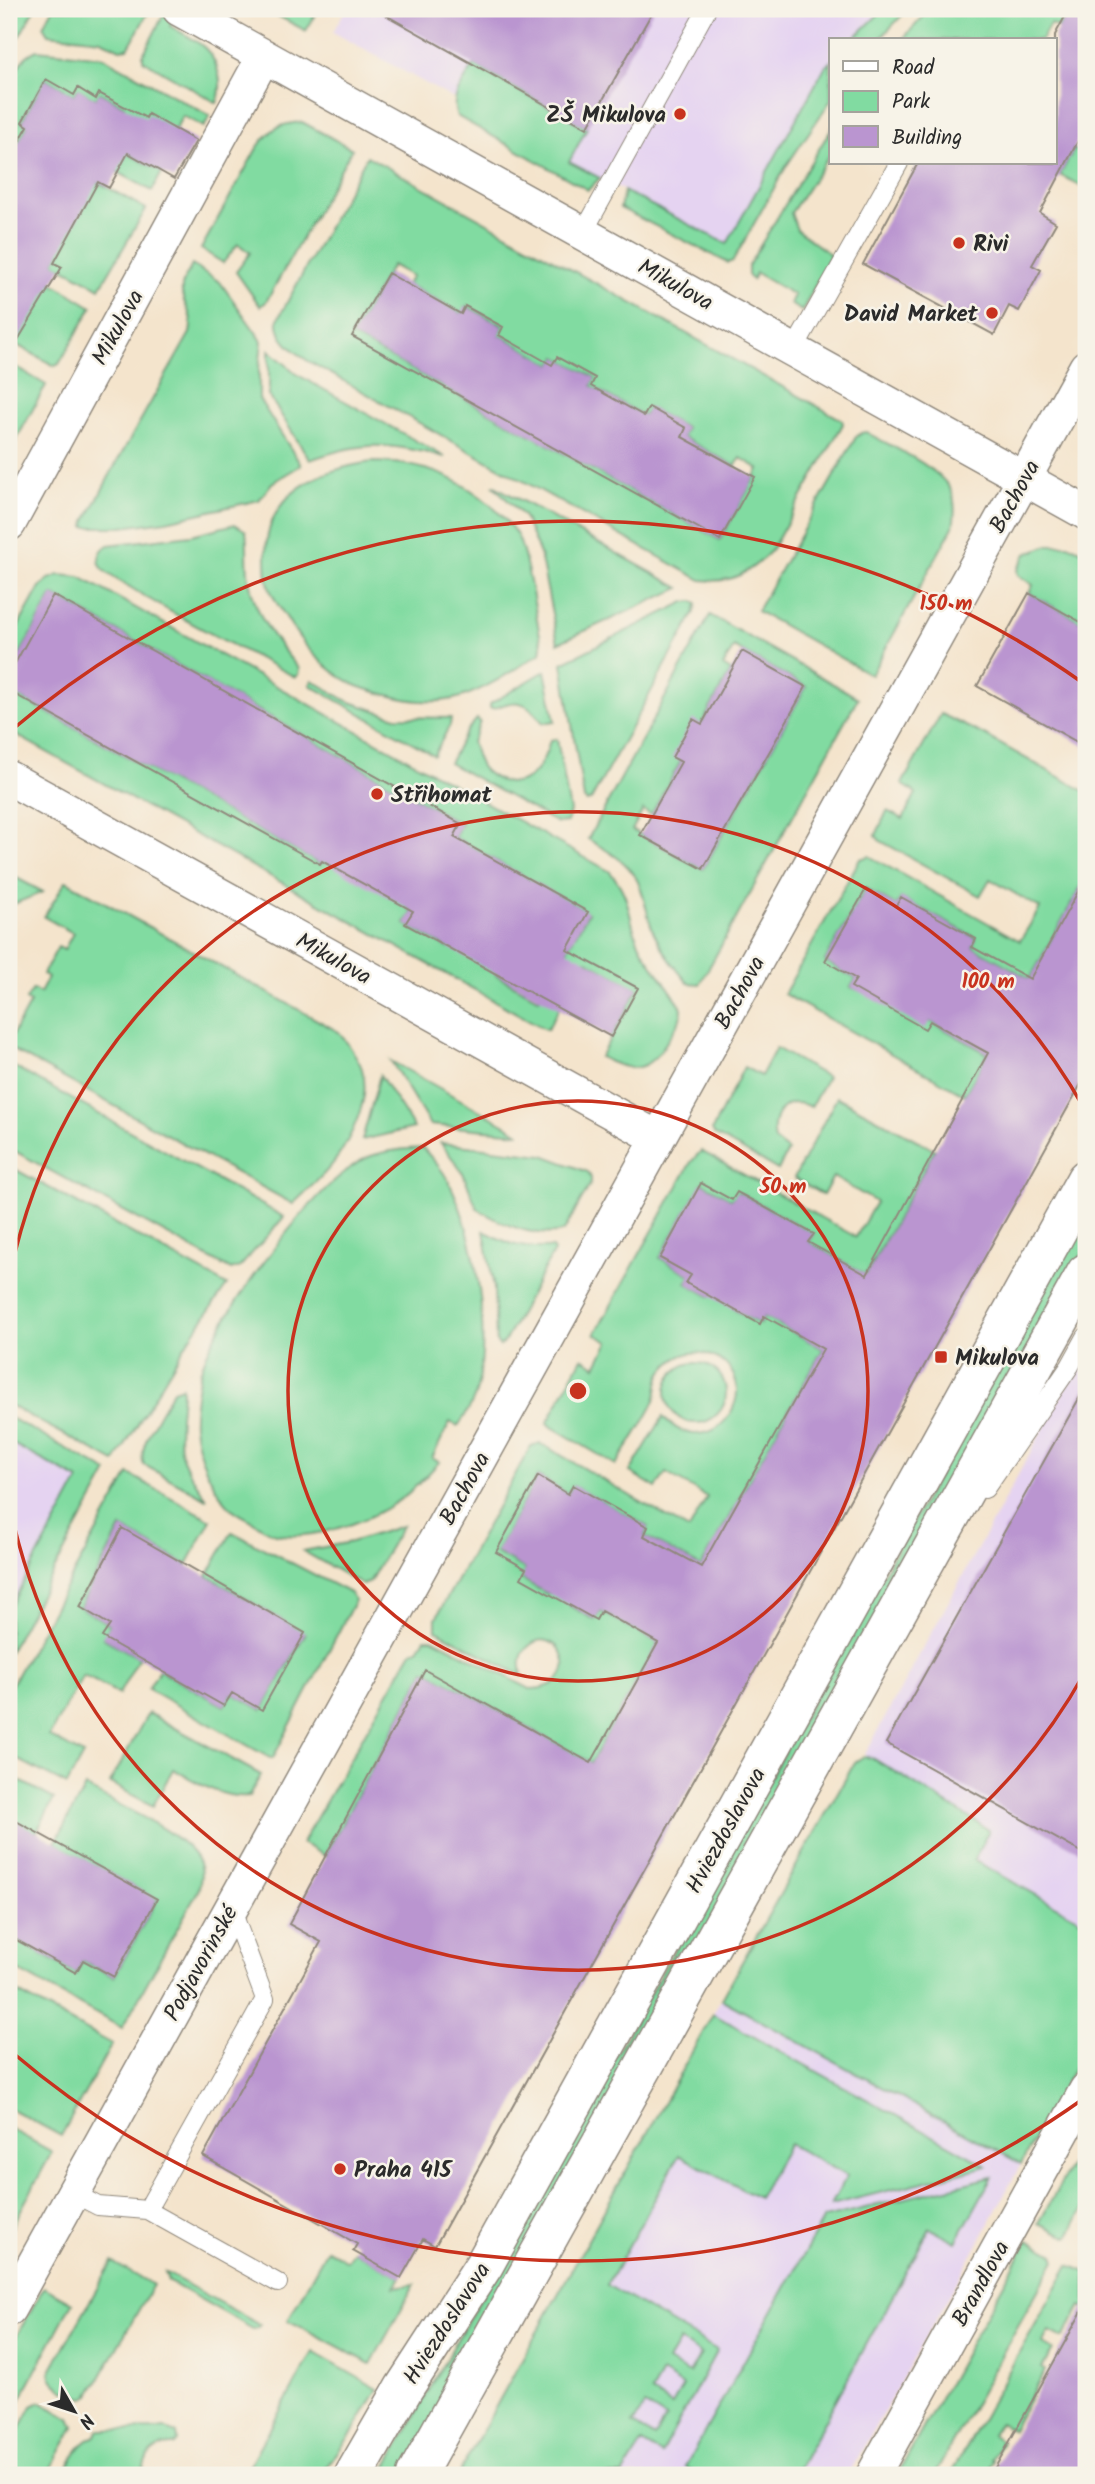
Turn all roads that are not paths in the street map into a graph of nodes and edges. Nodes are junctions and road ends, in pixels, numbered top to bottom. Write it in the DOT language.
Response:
graph roads {
  1 [pos="179,9"];
  2 [pos="707,9"];
  3 [pos="264,56"];
  4 [pos="899,164"];
  5 [pos="583,233"];
  6 [pos="794,349"];
  7 [pos="1086,366"];
  8 [pos="1025,477"];
  9 [pos="1086,513"];
  10 [pos="9,524"];
  11 [pos="9,778"];
  12 [pos="658,1138"];
  13 [pos="1086,1179"];
  14 [pos="1086,1273"];
  15 [pos="1086,1337"];
  16 [pos="392,1617"];
  17 [pos="885,1633"];
  18 [pos="231,1908"];
  19 [pos="1086,2090"];
  20 [pos="73,2193"];
  21 [pos="147,2210"];
  22 [pos="278,2283"];
  23 [pos="9,2309"];
  24 [pos="354,2475"];
  25 [pos="416,2475"];
  26 [pos="873,2475"];
  1 -- 3 [label="street, Mikulova"];
  2 -- 5 [label="lane"];
  3 -- 5 [label="street, Mikulova"];
  3 -- 10 [label="street, Mikulova"];
  4 -- 6 [label="lane"];
  5 -- 6 [label="street, Mikulova"];
  6 -- 8 [label="street, Mikulova"];
  7 -- 8 [label="street, Bachova"];
  8 -- 9 [label="street, Mikulova"];
  8 -- 12 [label="street, Bachova"];
  11 -- 12 [label="street, Mikulova"];
  12 -- 16 [label="street, Bachova"];
  13 -- 24 [label="street, Hviezdoslavova"];
  14 -- 17 [label="street, Hviezdoslavova"];
  15 -- 17 [label="lane"];
  16 -- 18 [label="street, Podjavorinské"];
  17 -- 25 [label="street, Hviezdoslavova"];
  18 -- 20 [label="street, Podjavorinské"];
  18 -- 21 [label="lane"];
  19 -- 26 [label="street, Brandlova"];
  20 -- 21 [label="lane"];
  20 -- 23 [label="street, Podjavorinské"];
  21 -- 22 [label="lane"];
}
